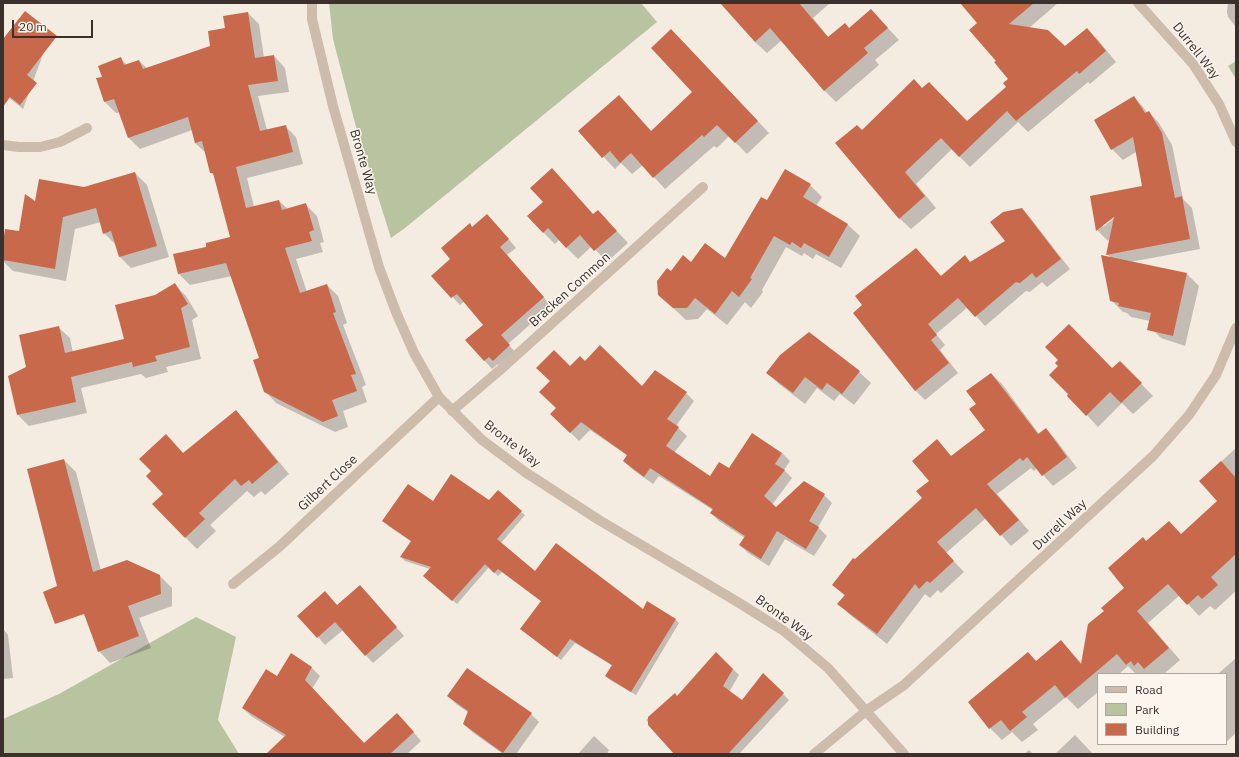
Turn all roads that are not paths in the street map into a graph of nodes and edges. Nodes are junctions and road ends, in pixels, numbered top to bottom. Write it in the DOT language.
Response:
graph roads {
  1 [pos="312,3"];
  2 [pos="1138,3"];
  3 [pos="87,128"];
  4 [pos="1236,142"];
  5 [pos="3,145"];
  6 [pos="703,187"];
  7 [pos="1236,328"];
  8 [pos="439,397"];
  9 [pos="452,410"];
  10 [pos="233,584"];
  11 [pos="866,711"];
  12 [pos="814,754"];
  13 [pos="904,754"];
  1 -- 8 [label="street, Bronte Way"];
  2 -- 4 [label="street, Durrell Way"];
  3 -- 5 [label="street"];
  6 -- 9 [label="street, Bracken Common"];
  7 -- 11 [label="street, Durrell Way"];
  8 -- 9 [label="street, Bronte Way"];
  8 -- 10 [label="street, Gilbert Close"];
  9 -- 11 [label="street, Bronte Way"];
  11 -- 12 [label="street, Durrell Way"];
  11 -- 13 [label="street, Bronte Way"];
}
